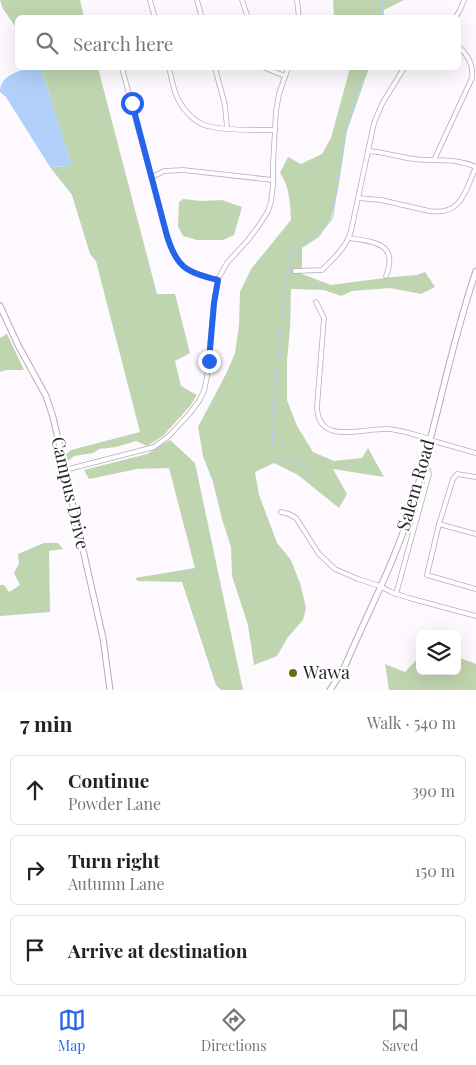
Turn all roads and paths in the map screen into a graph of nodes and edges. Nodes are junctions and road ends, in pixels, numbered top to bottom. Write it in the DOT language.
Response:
graph roads {
  1 [pos="150,0"];
  2 [pos="197,0"];
  3 [pos="242,0"];
  4 [pos="297,0"];
  5 [pos="464,0"];
  6 [pos="154,15"];
  7 [pos="201,15"];
  8 [pos="247,15"];
  9 [pos="299,15"];
  10 [pos="457,15"];
  11 [pos="461,49"];
  12 [pos="123,70"];
  13 [pos="170,70"];
  14 [pos="216,70"];
  15 [pos="270,70"];
  16 [pos="287,70"];
  17 [pos="403,70"];
  18 [pos="285,76"];
  19 [pos="227,128"];
  20 [pos="275,130"];
  21 [pos="368,151"];
  22 [pos="434,160"];
  23 [pos="476,167"];
  24 [pos="152,176"];
  25 [pos="273,180"];
  26 [pos="358,198"];
  27 [pos="349,238"];
  28 [pos="295,271"];
  29 [pos="476,271"];
  30 [pos="386,276"];
  31 [pos="218,280"];
  32 [pos="474,280"];
  33 [pos="316,302"];
  34 [pos="0,306"];
  35 [pos="430,440"];
  36 [pos="476,452"];
  37 [pos="423,465"];
  38 [pos="65,470"];
  39 [pos="476,477"];
  40 [pos="281,512"];
  41 [pos="439,524"];
  42 [pos="476,534"];
  43 [pos="380,586"];
  44 [pos="476,589"];
  45 [pos="396,594"];
  46 [pos="476,616"];
  47 [pos="110,690"];
  48 [pos="330,690"];
  1 -- 6 [label="street"];
  2 -- 7 [label="street"];
  3 -- 8 [label="street"];
  4 -- 9 [label="street"];
  5 -- 10 [label="street"];
  11 -- 22 [label="street"];
  12 -- 24 [label="street"];
  13 -- 19 [label="street"];
  14 -- 19 [label="street"];
  15 -- 18 [label="street"];
  16 -- 18 [label="street"];
  17 -- 21 [label="street"];
  18 -- 20 [label="street"];
  19 -- 20 [label="street"];
  20 -- 25 [label="street"];
  21 -- 22 [label="street"];
  21 -- 26 [label="street"];
  22 -- 23 [label="street"];
  23 -- 26 [label="street"];
  24 -- 25 [label="street"];
  24 -- 31 [label="street"];
  25 -- 31 [label="street"];
  26 -- 27 [label="street"];
  27 -- 28 [label="street"];
  27 -- 30 [label="street"];
  29 -- 32 [label="street, Salem Road"];
  31 -- 38 [label="street"];
  32 -- 35 [label="street, Salem Road"];
  33 -- 35 [label="street"];
  34 -- 38 [label="street, Campus Drive"];
  35 -- 36 [label="street"];
  35 -- 37 [label="street, Salem Road"];
  37 -- 43 [label="street, Salem Road"];
  37 -- 45 [label="street"];
  38 -- 47 [label="street, Campus Drive"];
  39 -- 41 [label="street"];
  40 -- 43 [label="street"];
  41 -- 42 [label="street"];
  41 -- 44 [label="street"];
  43 -- 45 [label="street"];
  43 -- 48 [label="street, Salem Road"];
  45 -- 46 [label="street"];
}
